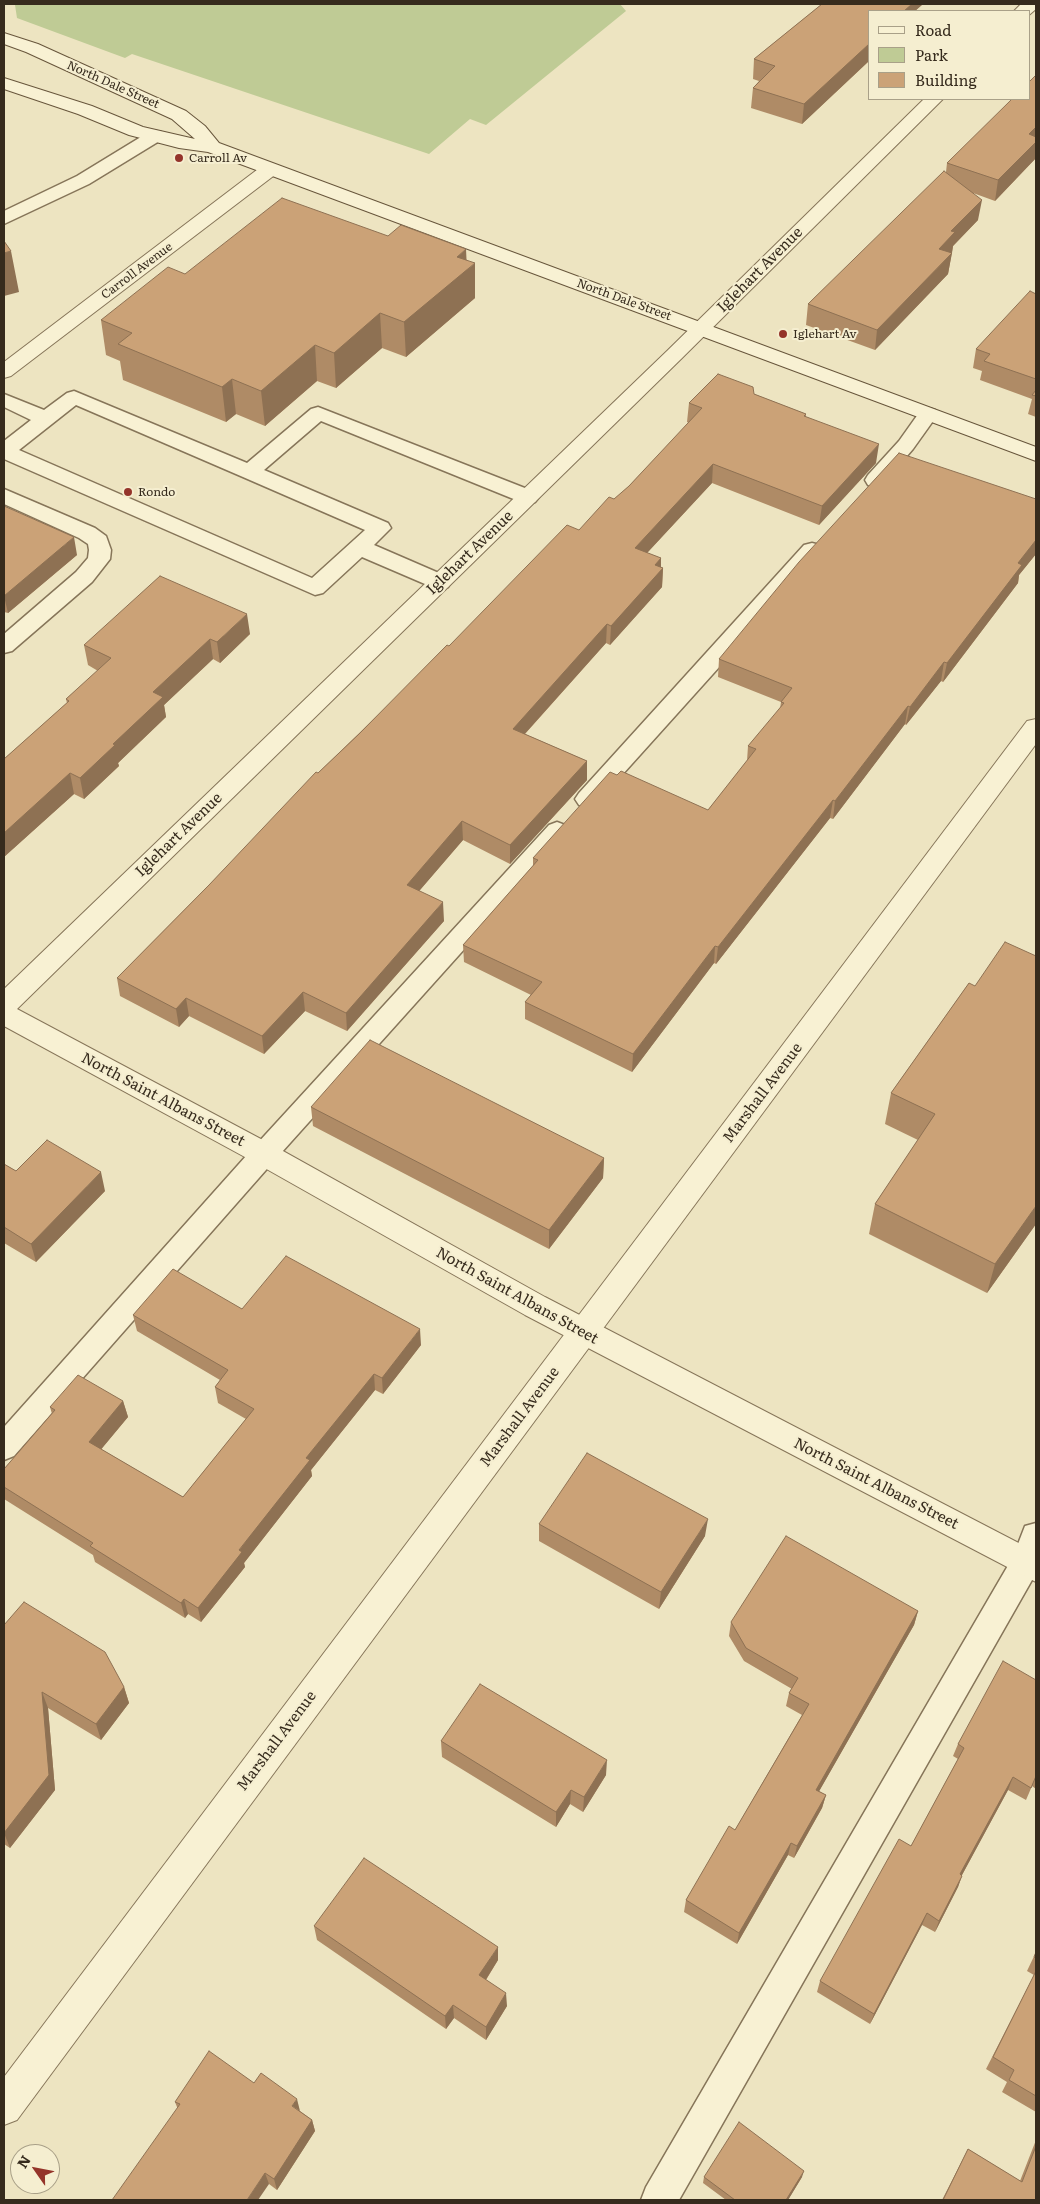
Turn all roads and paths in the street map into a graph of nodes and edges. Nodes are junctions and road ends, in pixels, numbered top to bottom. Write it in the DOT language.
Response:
graph roads {
  1 [pos="4,38"];
  2 [pos="4,83"];
  3 [pos="933,100"];
  4 [pos="155,136"];
  5 [pos="212,147"];
  6 [pos="269,170"];
  7 [pos="4,218"];
  8 [pos="701,328"];
  9 [pos="4,372"];
  10 [pos="4,400"];
  11 [pos="928,414"];
  12 [pos="46,418"];
  13 [pos="1036,454"];
  14 [pos="250,472"];
  15 [pos="4,496"];
  16 [pos="528,497"];
  17 [pos="860,497"];
  18 [pos="826,534"];
  19 [pos="359,547"];
  20 [pos="440,582"];
  21 [pos="4,646"];
  22 [pos="1036,727"];
  23 [pos="4,1005"];
  24 [pos="4,1014"];
  25 [pos="264,1154"];
  26 [pos="584,1332"];
  27 [pos="4,1447"];
  28 [pos="1033,1556"];
  29 [pos="4,2107"];
  30 [pos="659,2200"];
  1 -- 5 [label="street, North Dale Street"];
  2 -- 4 [label="street, North Dale Street"];
  3 -- 8 [label="street, Iglehart Avenue"];
  4 -- 5 [label="street, North Dale Street"];
  4 -- 7 [label="lane"];
  5 -- 6 [label="street, North Dale Street"];
  6 -- 8 [label="street, North Dale Street"];
  6 -- 9 [label="street, Carroll Avenue"];
  8 -- 11 [label="street, North Dale Street"];
  8 -- 16 [label="street, Iglehart Avenue"];
  10 -- 12 [label="lane"];
  11 -- 13 [label="street, North Dale Street"];
  11 -- 17 [label="lane"];
  12 -- 14 [label="lane"];
  12 -- 19 [label="lane"];
  14 -- 16 [label="lane"];
  14 -- 19 [label="lane"];
  15 -- 21 [label="lane"];
  16 -- 20 [label="street, Iglehart Avenue"];
  18 -- 25 [label="lane"];
  19 -- 20 [label="lane"];
  20 -- 23 [label="street, Iglehart Avenue"];
  22 -- 26 [label="street, Marshall Avenue"];
  24 -- 25 [label="street, North Saint Albans Street"];
  25 -- 26 [label="street, North Saint Albans Street"];
  25 -- 27 [label="lane"];
  26 -- 28 [label="street, North Saint Albans Street"];
  26 -- 29 [label="street, Marshall Avenue"];
  28 -- 30 [label="lane"];
}
